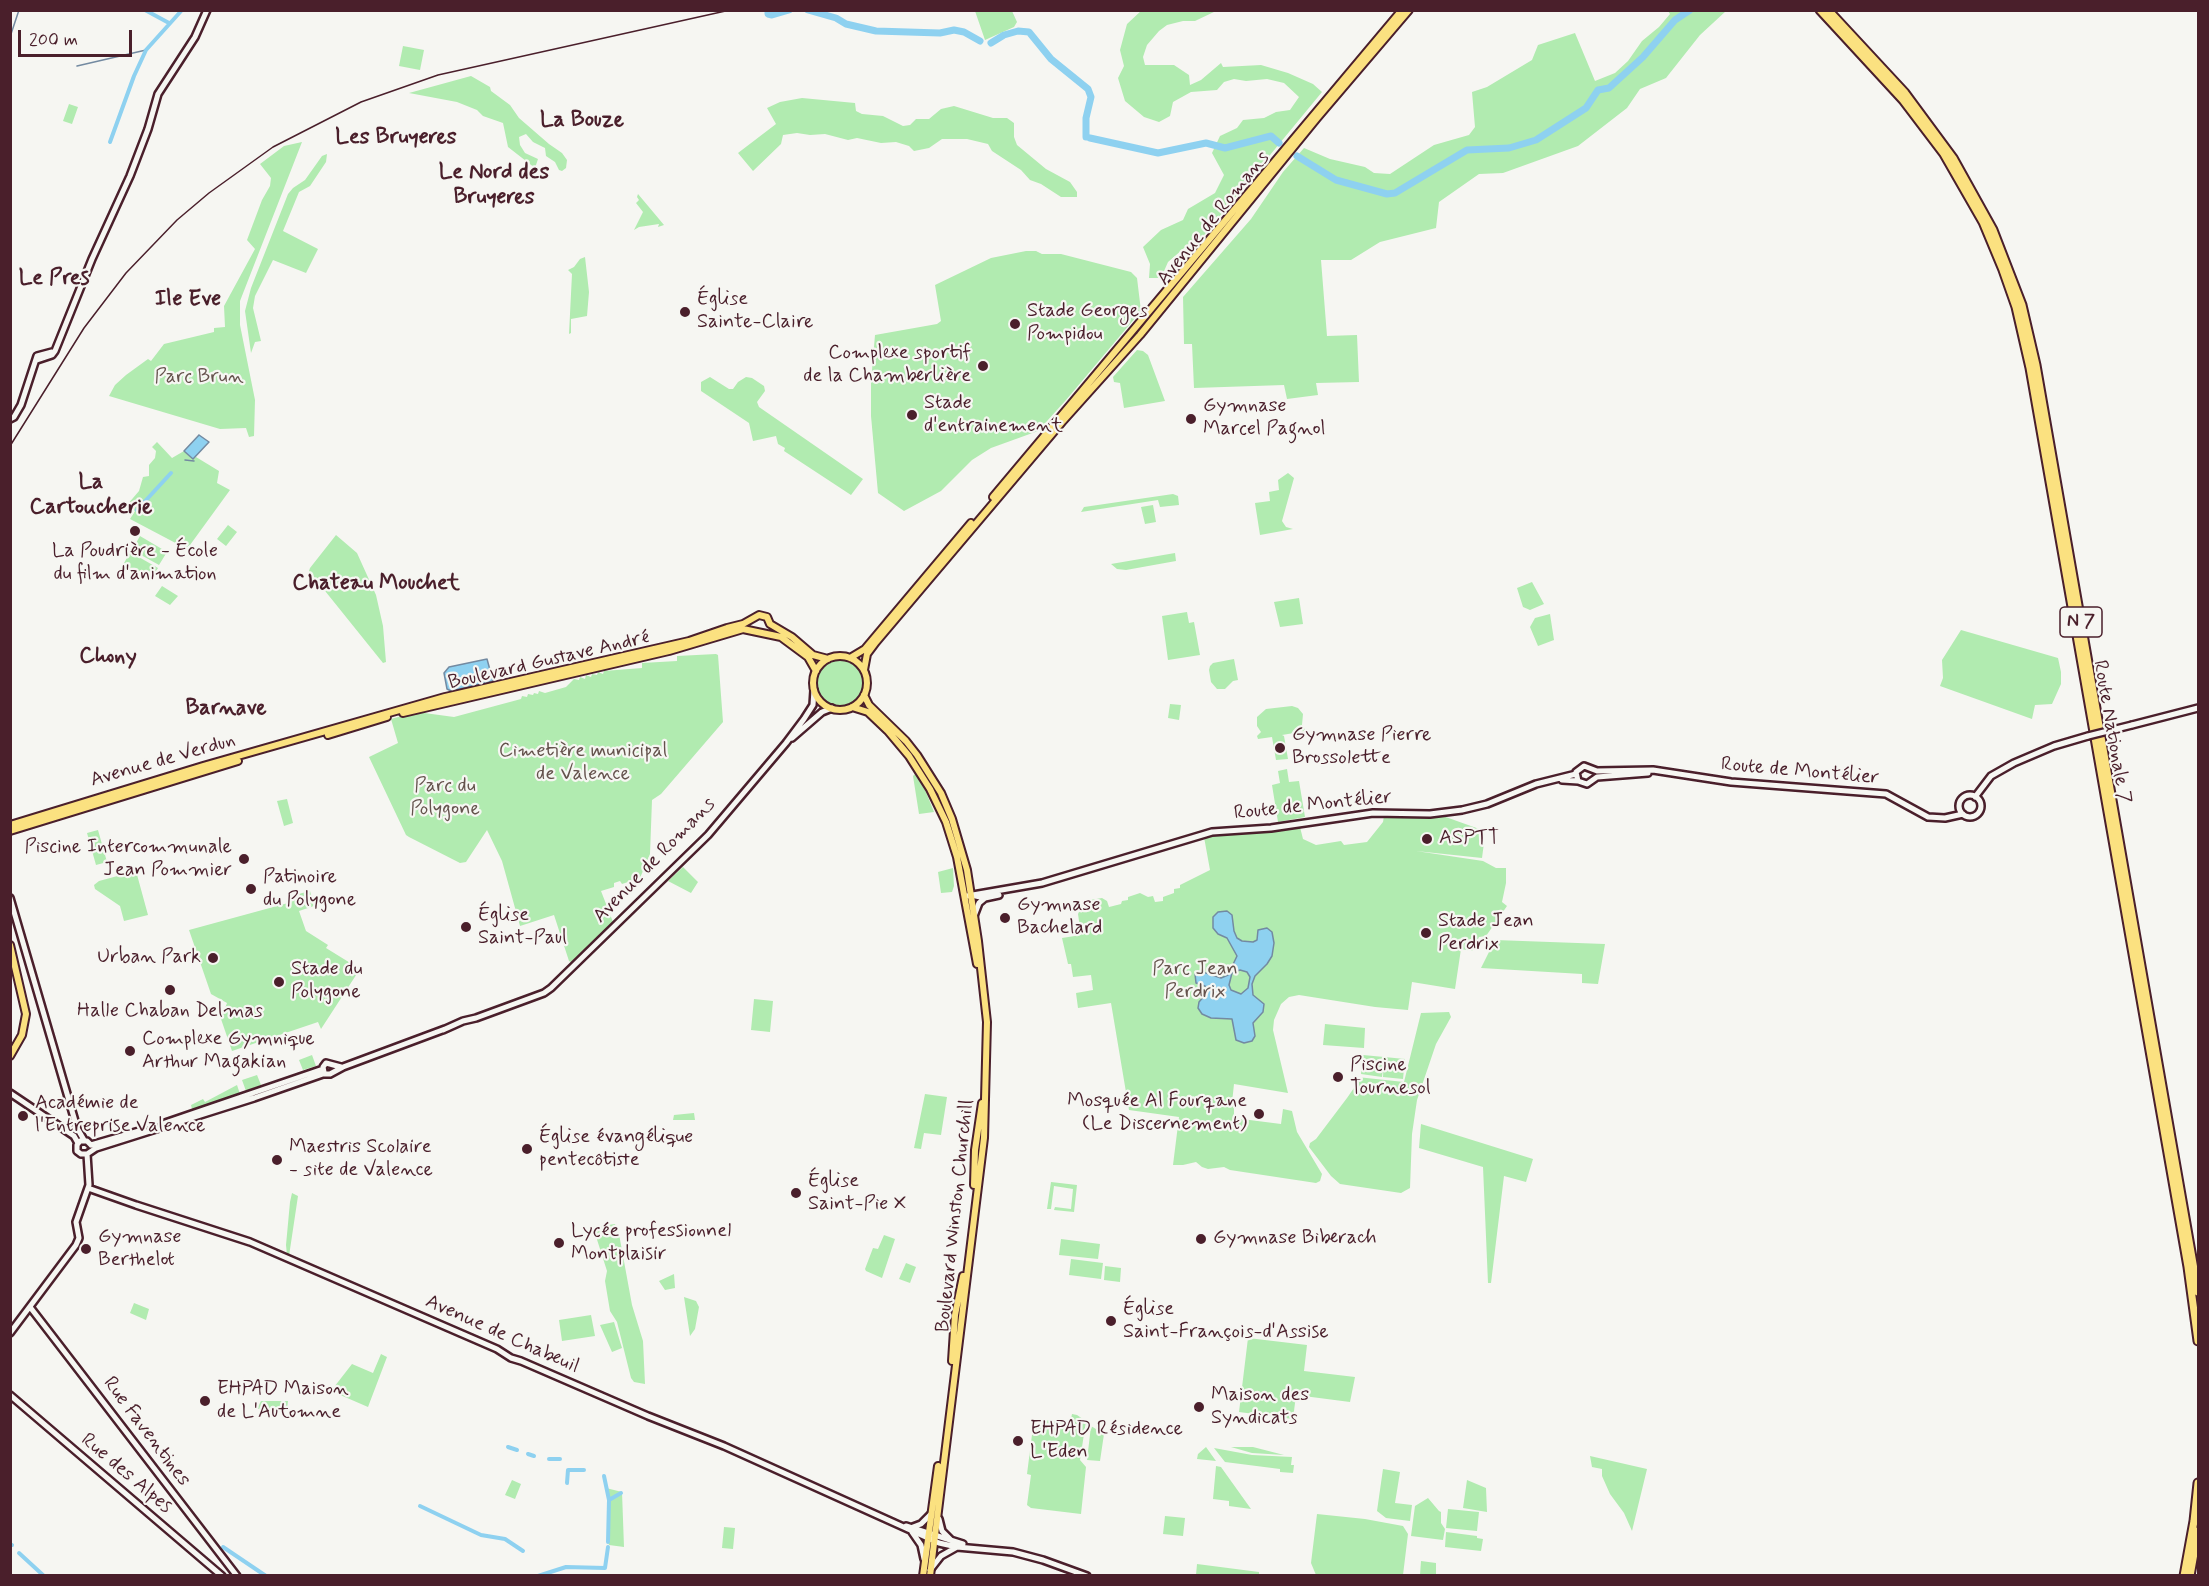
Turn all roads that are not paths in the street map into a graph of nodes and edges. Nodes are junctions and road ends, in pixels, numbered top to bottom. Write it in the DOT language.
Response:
graph roads {
  1 [pos="207,10"];
  2 [pos="1402,10"];
  3 [pos="1409,10"];
  4 [pos="1820,10"];
  5 [pos="1828,10"];
  6 [pos="10,419"];
  7 [pos="752,620"];
  8 [pos="770,624"];
  9 [pos="753,630"];
  10 [pos="764,633"];
  11 [pos="850,658"];
  12 [pos="828,659"];
  13 [pos="864,670"];
  14 [pos="816,671"];
  15 [pos="814,690"];
  16 [pos="864,695"];
  17 [pos="852,707"];
  18 [pos="832,708"];
  19 [pos="2199,708"];
  20 [pos="877,716"];
  21 [pos="360,721"];
  22 [pos="353,728"];
  23 [pos="786,743"];
  24 [pos="1592,770"];
  25 [pos="1664,772"];
  26 [pos="1576,774"];
  27 [pos="1593,778"];
  28 [pos="1551,780"];
  29 [pos="1578,781"];
  30 [pos="1975,797"];
  31 [pos="1963,814"];
  32 [pos="10,825"];
  33 [pos="10,831"];
  34 [pos="1147,852"];
  35 [pos="968,896"];
  36 [pos="10,898"];
  37 [pos="986,898"];
  38 [pos="974,915"];
  39 [pos="10,945"];
  40 [pos="13,1048"];
  41 [pos="10,1056"];
  42 [pos="333,1069"];
  43 [pos="324,1071"];
  44 [pos="10,1092"];
  45 [pos="76,1128"];
  46 [pos="74,1136"];
  47 [pos="84,1140"];
  48 [pos="78,1143"];
  49 [pos="88,1153"];
  50 [pos="88,1188"];
  51 [pos="2199,1292"];
  52 [pos="30,1307"];
  53 [pos="10,1333"];
  54 [pos="2199,1341"];
  55 [pos="10,1395"];
  56 [pos="2199,1483"];
  57 [pos="938,1508"];
  58 [pos="931,1514"];
  59 [pos="912,1529"];
  60 [pos="2199,1531"];
  61 [pos="928,1535"];
  62 [pos="956,1545"];
  63 [pos="924,1560"];
  64 [pos="930,1573"];
  65 [pos="222,1575"];
  66 [pos="237,1575"];
  67 [pos="923,1575"];
  68 [pos="1087,1575"];
  69 [pos="2184,1575"];
  70 [pos="2190,1575"];
  1 -- 6 [label="main road"];
  2 -- 11 [label="main road, Avenue de Romans"];
  3 -- 13 [label="main road, Avenue de Romans"];
  4 -- 54 [label="highway, Route Nationale 7 / N 7"];
  5 -- 51 [label="highway, Route Nationale 7 / N 7"];
  7 -- 8 [label="main road"];
  7 -- 9 [label="main road"];
  7 -- 21 [label="main road, Boulevard Gustave André"];
  8 -- 10 [label="main road"];
  8 -- 12 [label="main road"];
  9 -- 10 [label="main road, Boulevard Gustave André"];
  9 -- 22 [label="main road, Boulevard Gustave André"];
  10 -- 14 [label="main road, Boulevard Gustave André"];
  11 -- 12 [label="main road"];
  11 -- 13 [label="main road"];
  12 -- 14 [label="main road"];
  13 -- 16 [label="main road"];
  14 -- 15 [label="main road"];
  15 -- 18 [label="main road"];
  15 -- 23 [label="main road, Avenue de Romans"];
  16 -- 17 [label="main road"];
  16 -- 20 [label="main road"];
  17 -- 18 [label="main road"];
  17 -- 20 [label="main road"];
  18 -- 23 [label="main road, Avenue de Romans"];
  19 -- 30 [label="main road, bridge"];
  20 -- 35 [label="main road"];
  21 -- 32 [label="main road, Avenue de Verdun"];
  22 -- 33 [label="main road, Avenue de Verdun"];
  23 -- 42 [label="main road, Avenue de Romans"];
  24 -- 25 [label="main road, Route de Montélier"];
  24 -- 26 [label="main road, Route de Montélier"];
  24 -- 27 [label="main road"];
  25 -- 27 [label="main road, Route de Montélier"];
  25 -- 31 [label="main road, Route de Montélier"];
  26 -- 28 [label="main road, Route de Montélier"];
  26 -- 29 [label="main road"];
  27 -- 29 [label="main road, Route de Montélier"];
  28 -- 29 [label="main road, Route de Montélier"];
  28 -- 34 [label="main road, Route de Montélier"];
  30 -- 31 [label="main road"];
  30 -- 31 [label="main road"];
  34 -- 35 [label="main road, Route de Montélier"];
  34 -- 37 [label="main road, Route de Montélier"];
  35 -- 37 [label="main road, Route de Montélier"];
  35 -- 38 [label="main road, Boulevard Winston Churchill"];
  35 -- 58 [label="main road, Boulevard Winston Churchill"];
  36 -- 45 [label="main road"];
  37 -- 38 [label="main road"];
  38 -- 57 [label="main road, Boulevard Winston Churchill"];
  39 -- 40 [label="main road"];
  40 -- 41 [label="main road"];
  42 -- 43 [label="main road"];
  42 -- 43 [label="main road"];
  43 -- 49 [label="main road"];
  43 -- 49 [label="main road"];
  44 -- 46 [label="main road"];
  45 -- 46 [label="main road"];
  45 -- 47 [label="main road"];
  46 -- 48 [label="main road"];
  47 -- 48 [label="main road"];
  47 -- 49 [label="main road"];
  48 -- 49 [label="main road"];
  49 -- 50 [label="main road"];
  50 -- 52 [label="main road"];
  50 -- 59 [label="main road, Avenue de Chabeuil"];
  52 -- 53 [label="main road"];
  52 -- 66 [label="main road, Rue Faventines"];
  55 -- 65 [label="main road, Rue des Alpes"];
  56 -- 69 [label="highway"];
  57 -- 61 [label="main road, Boulevard Winston Churchill"];
  57 -- 62 [label="main road"];
  58 -- 59 [label="main road"];
  58 -- 61 [label="main road, Boulevard Winston Churchill"];
  59 -- 61 [label="main road, Avenue de Chabeuil"];
  59 -- 63 [label="main road, Avenue de Chabeuil"];
  60 -- 70 [label="highway"];
  61 -- 62 [label="main road, Avenue de Chabeuil"];
  61 -- 63 [label="main road"];
  61 -- 64 [label="main road"];
  62 -- 64 [label="main road"];
  62 -- 68 [label="main road, Avenue de Chabeuil"];
  63 -- 67 [label="main road"];
}
